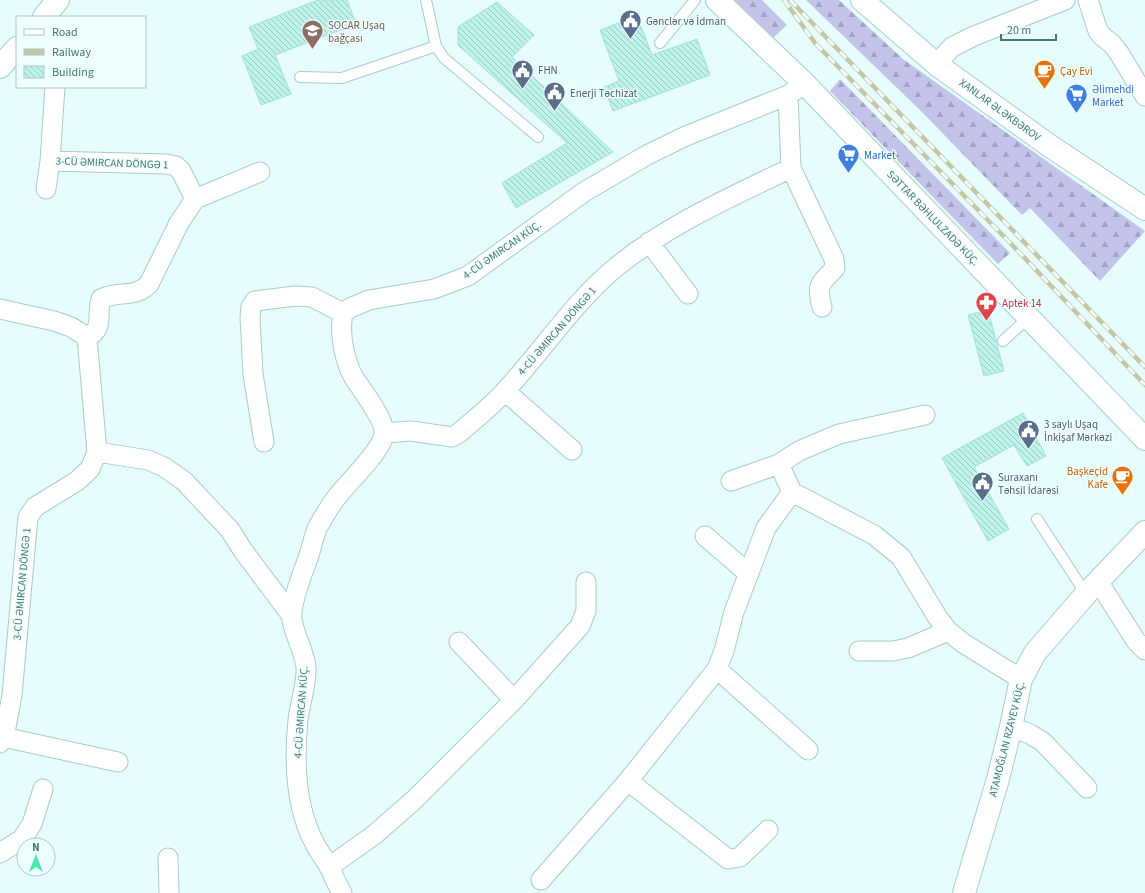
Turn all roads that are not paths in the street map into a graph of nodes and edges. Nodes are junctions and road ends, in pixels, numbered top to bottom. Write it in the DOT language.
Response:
graph roads {
  1 [pos="58,0"];
  2 [pos="426,0"];
  3 [pos="695,0"];
  4 [pos="717,0"];
  5 [pos="862,0"];
  6 [pos="1065,0"];
  7 [pos="1088,0"];
  8 [pos="1033,6"];
  9 [pos="45,16"];
  10 [pos="660,43"];
  11 [pos="436,46"];
  12 [pos="16,49"];
  13 [pos="936,64"];
  14 [pos="0,67"];
  15 [pos="300,77"];
  16 [pos="55,88"];
  17 [pos="796,89"];
  18 [pos="1145,96"];
  19 [pos="538,137"];
  20 [pos="50,161"];
  21 [pos="791,168"];
  22 [pos="260,172"];
  23 [pos="46,189"];
  24 [pos="195,199"];
  25 [pos="1145,209"];
  26 [pos="649,242"];
  27 [pos="688,294"];
  28 [pos="822,307"];
  29 [pos="0,308"];
  30 [pos="342,314"];
  31 [pos="1028,317"];
  32 [pos="87,337"];
  33 [pos="1003,341"];
  34 [pos="506,391"];
  35 [pos="925,415"];
  36 [pos="384,432"];
  37 [pos="1145,439"];
  38 [pos="264,442"];
  39 [pos="572,450"];
  40 [pos="97,452"];
  41 [pos="779,464"];
  42 [pos="731,481"];
  43 [pos="792,492"];
  44 [pos="1037,519"];
  45 [pos="1145,532"];
  46 [pos="705,536"];
  47 [pos="749,574"];
  48 [pos="586,582"];
  49 [pos="1092,588"];
  50 [pos="292,616"];
  51 [pos="948,631"];
  52 [pos="459,642"];
  53 [pos="1145,650"];
  54 [pos="859,651"];
  55 [pos="716,670"];
  56 [pos="1021,679"];
  57 [pos="514,700"];
  58 [pos="1011,728"];
  59 [pos="2,740"];
  60 [pos="808,750"];
  61 [pos="118,762"];
  62 [pos="628,781"];
  63 [pos="1087,788"];
  64 [pos="43,789"];
  65 [pos="768,830"];
  66 [pos="0,853"];
  67 [pos="168,858"];
  68 [pos="329,867"];
  69 [pos="540,880"];
  70 [pos="169,893"];
  71 [pos="342,893"];
  72 [pos="964,893"];
  1 -- 9 [label="main road"];
  2 -- 11 [label="lane"];
  3 -- 10 [label="lane"];
  4 -- 17 [label="main road, SƏTTAR BƏHLULZADƏ KÜÇ."];
  5 -- 13 [label="main road, XANLAR ƏLƏKBƏROV"];
  6 -- 8 [label="street"];
  7 -- 18 [label="street"];
  8 -- 13 [label="street"];
  11 -- 15 [label="lane"];
  11 -- 19 [label="lane"];
  12 -- 14 [label="main road"];
  13 -- 25 [label="main road, XANLAR ƏLƏKBƏROV"];
  16 -- 20 [label="street, 3-CÜ ƏMIRCAN DÖNGƏ 1"];
  17 -- 21 [label="street"];
  17 -- 30 [label="street, 4-CÜ ƏMIRCAN KÜÇ."];
  17 -- 31 [label="main road, SƏTTAR BƏHLULZADƏ KÜÇ."];
  20 -- 23 [label="street"];
  20 -- 24 [label="street, 3-CÜ ƏMIRCAN DÖNGƏ 1"];
  21 -- 26 [label="street, 4-CÜ ƏMIRCAN DÖNGƏ 1"];
  21 -- 28 [label="street"];
  22 -- 24 [label="street"];
  24 -- 32 [label="street"];
  26 -- 27 [label="street"];
  26 -- 34 [label="street, 4-CÜ ƏMIRCAN DÖNGƏ 1"];
  29 -- 32 [label="street"];
  30 -- 36 [label="street"];
  30 -- 38 [label="street"];
  31 -- 33 [label="lane"];
  31 -- 37 [label="main road, SƏTTAR BƏHLULZADƏ KÜÇ."];
  32 -- 40 [label="street, 3-CÜ ƏMIRCAN DÖNGƏ 1"];
  34 -- 36 [label="street, 4-CÜ ƏMIRCAN DÖNGƏ 1"];
  34 -- 39 [label="street"];
  35 -- 41 [label="street"];
  36 -- 50 [label="street, 4-CÜ ƏMIRCAN KÜÇ."];
  40 -- 50 [label="street"];
  40 -- 59 [label="street, 3-CÜ ƏMIRCAN DÖNGƏ 1"];
  41 -- 42 [label="street"];
  41 -- 43 [label="street"];
  43 -- 47 [label="street"];
  43 -- 51 [label="street"];
  44 -- 49 [label="lane"];
  45 -- 49 [label="main road, ATAMOĞLAN RZAYEV KÜÇ."];
  46 -- 47 [label="street"];
  47 -- 55 [label="street"];
  48 -- 57 [label="street"];
  49 -- 53 [label="street"];
  49 -- 56 [label="main road, ATAMOĞLAN RZAYEV KÜÇ."];
  50 -- 68 [label="street, 4-CÜ ƏMIRCAN KÜÇ."];
  51 -- 54 [label="street"];
  51 -- 56 [label="street"];
  52 -- 57 [label="street"];
  55 -- 60 [label="street"];
  55 -- 62 [label="street"];
  56 -- 58 [label="main road, ATAMOĞLAN RZAYEV KÜÇ."];
  57 -- 68 [label="street"];
  58 -- 63 [label="street"];
  58 -- 72 [label="main road, ATAMOĞLAN RZAYEV KÜÇ."];
  59 -- 61 [label="street"];
  62 -- 65 [label="street"];
  62 -- 69 [label="street"];
  64 -- 66 [label="street"];
  67 -- 70 [label="street"];
  68 -- 71 [label="street, 4-CÜ ƏMIRCAN KÜÇ."];
}
